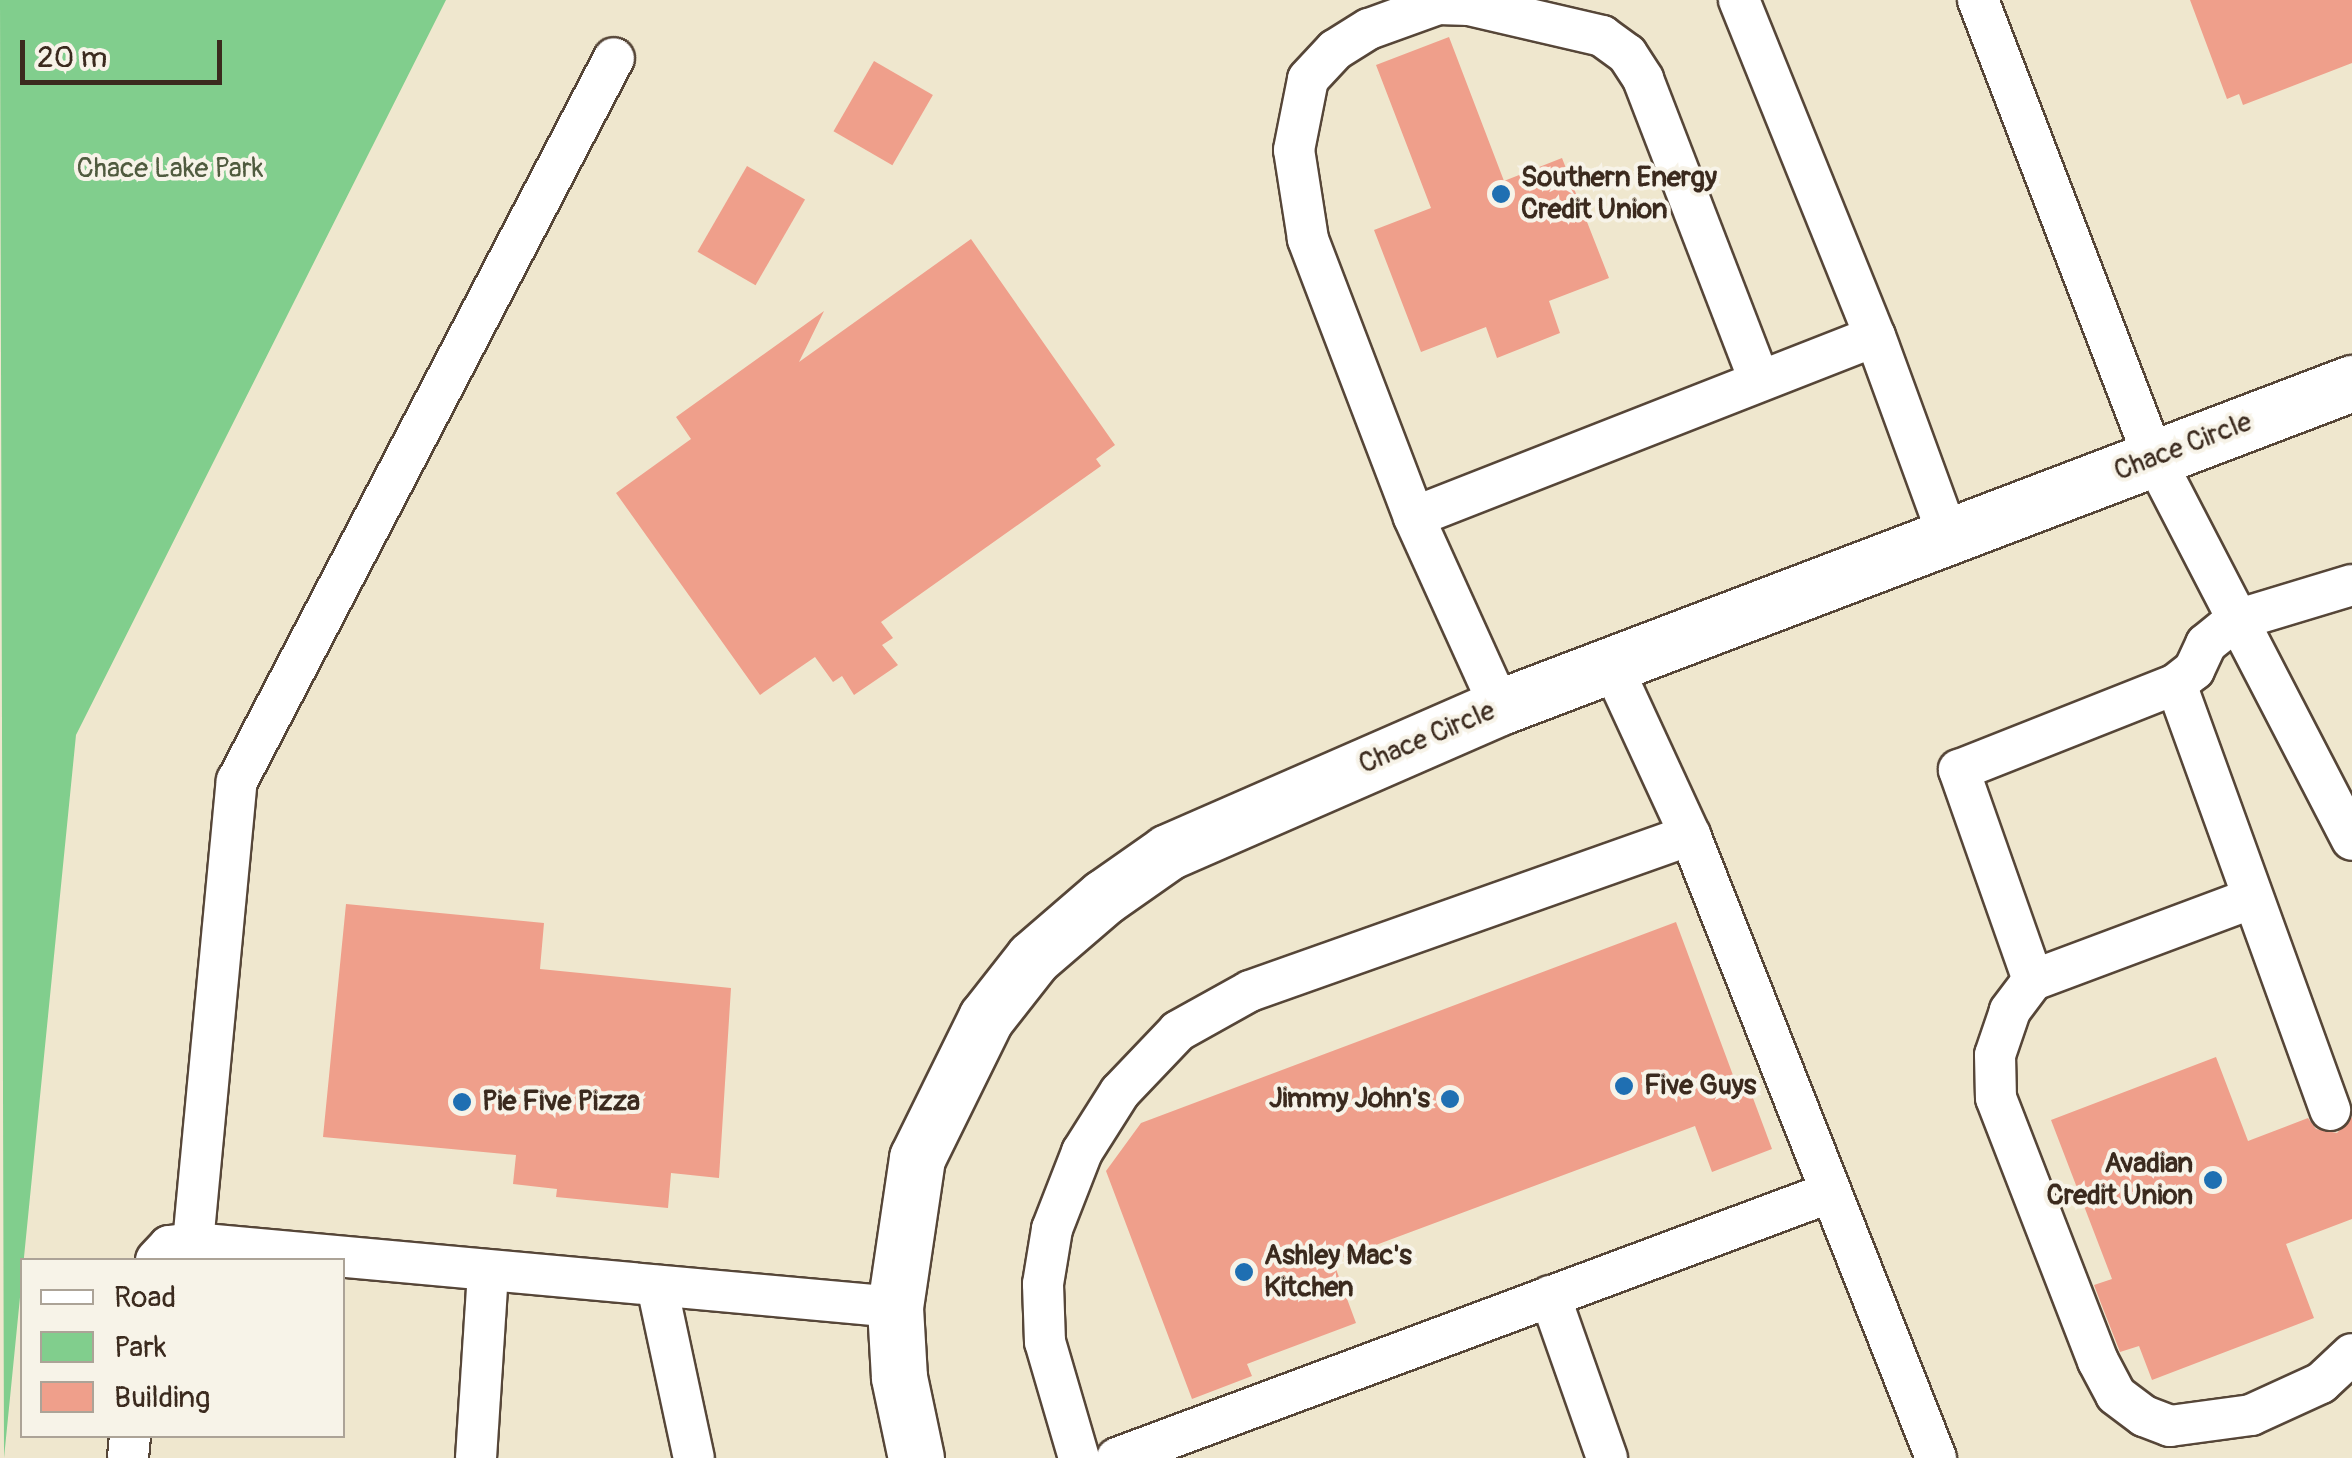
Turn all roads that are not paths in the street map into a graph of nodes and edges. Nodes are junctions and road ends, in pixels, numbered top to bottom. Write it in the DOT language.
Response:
graph roads {
  1 [pos="1740,0"];
  2 [pos="1978,0"];
  3 [pos="614,58"];
  4 [pos="1875,336"];
  5 [pos="1760,379"];
  6 [pos="2352,383"];
  7 [pos="2154,458"];
  8 [pos="1414,517"];
  9 [pos="1948,536"];
  10 [pos="2352,585"];
  11 [pos="2236,620"];
  12 [pos="1611,664"];
  13 [pos="2176,684"];
  14 [pos="1500,707"];
  15 [pos="1690,835"];
  16 [pos="2352,840"];
  17 [pos="2250,899"];
  18 [pos="2033,980"];
  19 [pos="2330,1110"];
  20 [pos="1831,1192"];
  21 [pos="193,1242"];
  22 [pos="158,1258"];
  23 [pos="488,1271"];
  24 [pos="657,1286"];
  25 [pos="1550,1296"];
  26 [pos="895,1307"];
  27 [pos="2352,1354"];
  28 [pos="476,1458"];
  29 [pos="694,1458"];
  30 [pos="916,1458"];
  31 [pos="1080,1458"];
  32 [pos="1116,1458"];
  33 [pos="1607,1458"];
  34 [pos="1936,1458"];
  1 -- 4 [label="lane"];
  2 -- 7 [label="lane"];
  3 -- 21 [label="lane"];
  4 -- 5 [label="lane"];
  4 -- 9 [label="lane"];
  5 -- 8 [label="lane"];
  5 -- 8 [label="lane"];
  6 -- 7 [label="street, Chace Circle"];
  7 -- 9 [label="street, Chace Circle"];
  7 -- 11 [label="lane"];
  8 -- 14 [label="lane"];
  9 -- 12 [label="street, Chace Circle"];
  10 -- 11 [label="lane"];
  11 -- 13 [label="lane"];
  11 -- 16 [label="lane"];
  12 -- 14 [label="street, Chace Circle"];
  12 -- 15 [label="lane"];
  13 -- 17 [label="lane"];
  13 -- 18 [label="lane"];
  14 -- 26 [label="street, Chace Circle"];
  15 -- 20 [label="lane"];
  15 -- 31 [label="lane"];
  17 -- 18 [label="lane"];
  17 -- 19 [label="lane"];
  18 -- 27 [label="lane"];
  20 -- 25 [label="lane"];
  20 -- 34 [label="lane"];
  21 -- 22 [label="lane"];
  21 -- 23 [label="lane"];
  23 -- 24 [label="lane"];
  23 -- 28 [label="lane"];
  24 -- 26 [label="lane"];
  24 -- 29 [label="lane"];
  25 -- 32 [label="lane"];
  25 -- 33 [label="lane"];
  26 -- 30 [label="street, Chace Circle"];
}
